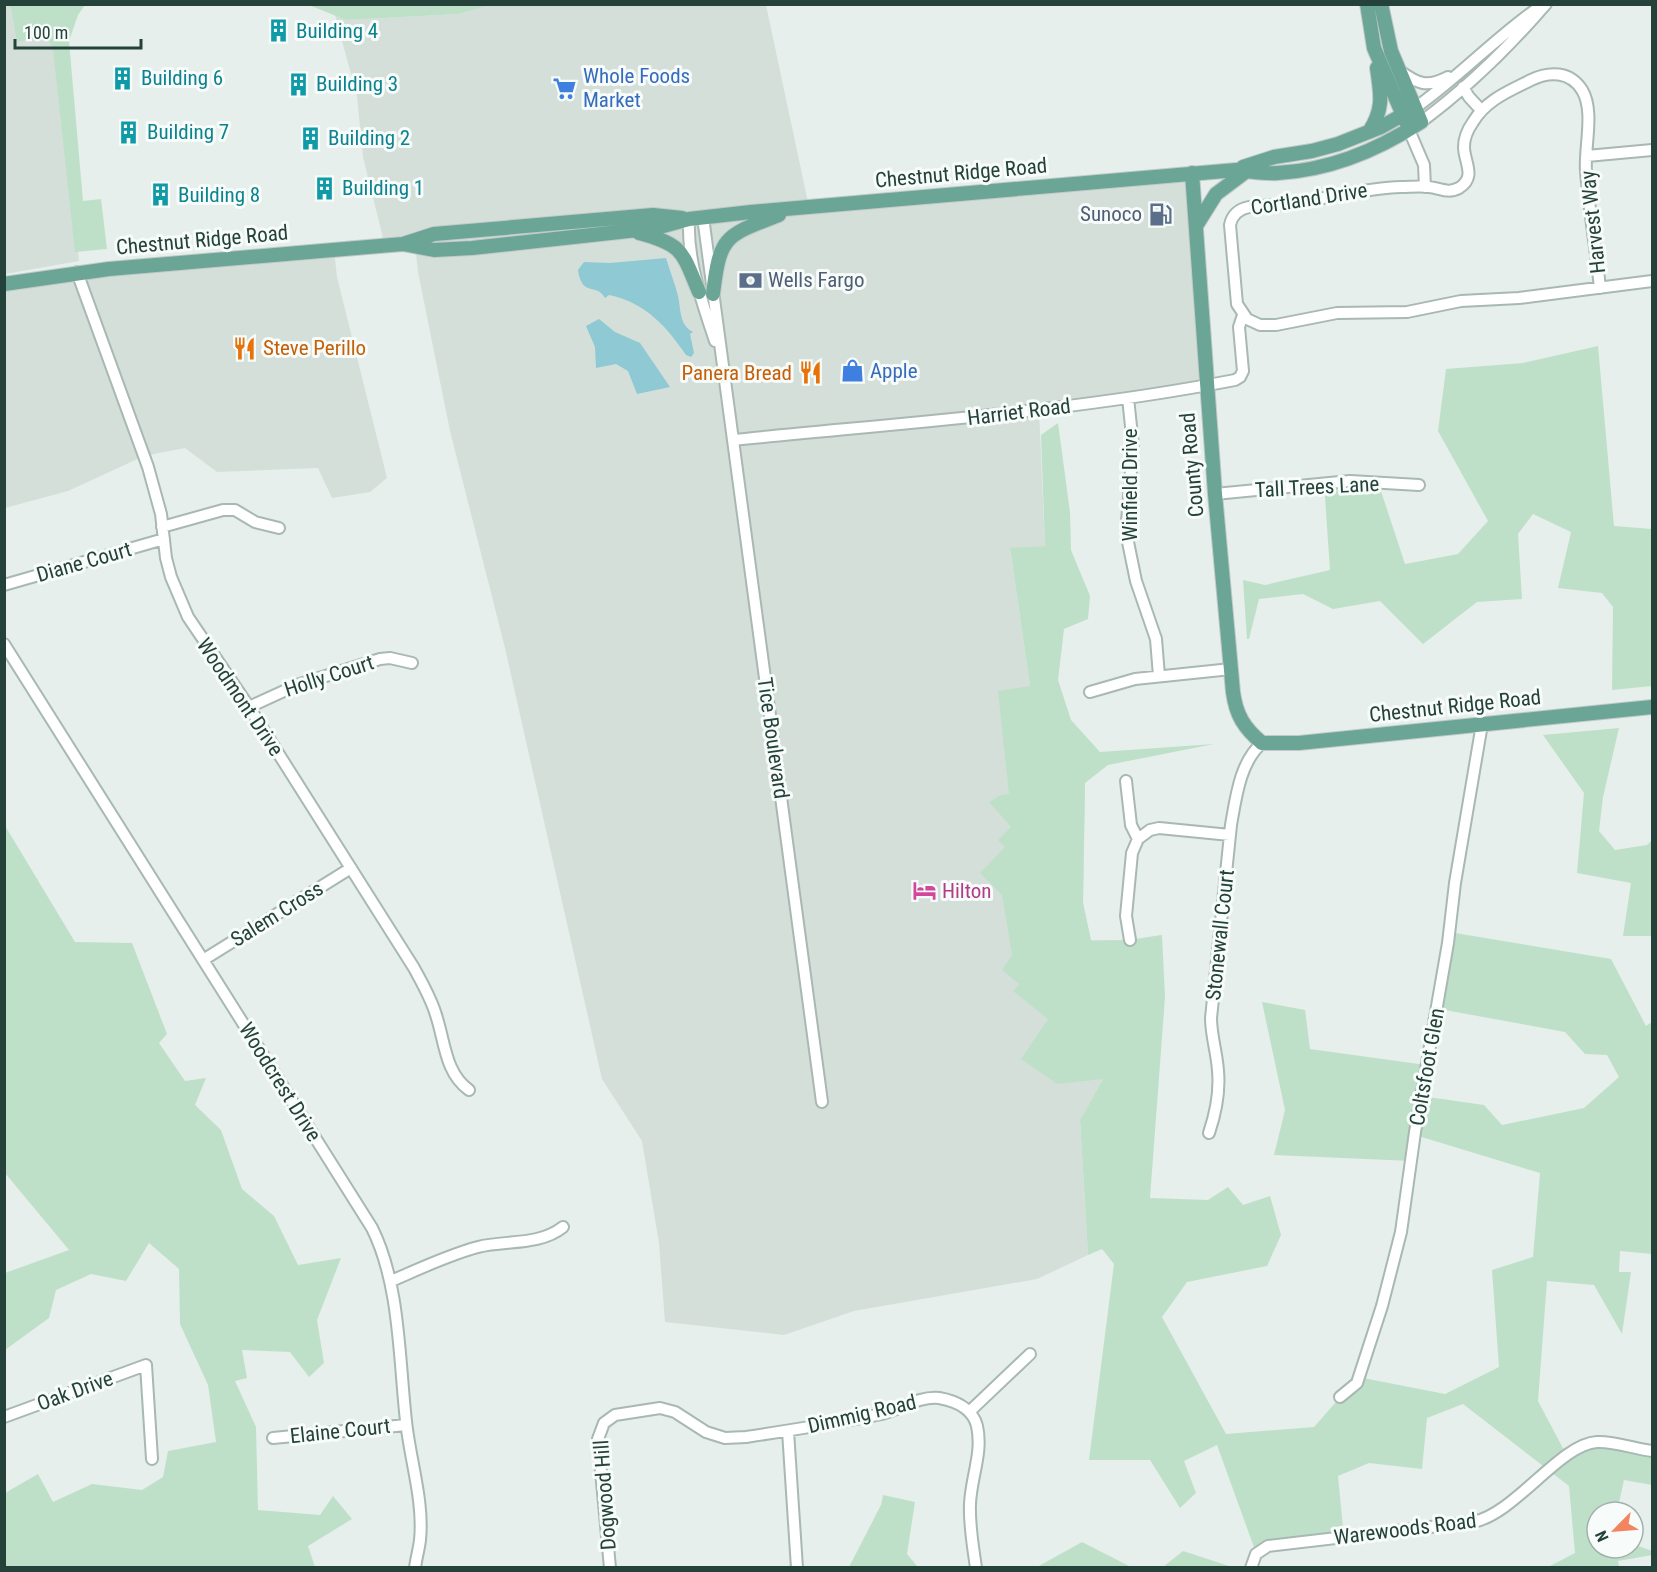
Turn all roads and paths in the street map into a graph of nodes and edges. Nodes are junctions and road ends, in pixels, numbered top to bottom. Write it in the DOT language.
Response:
graph roads {
  1 [pos="1367,4"];
  2 [pos="1381,4"];
  3 [pos="1545,4"];
  4 [pos="1374,48"];
  5 [pos="1464,69"];
  6 [pos="1398,70"];
  7 [pos="1463,87"];
  8 [pos="1416,108"];
  9 [pos="1481,110"];
  10 [pos="1403,116"];
  11 [pos="1421,122"];
  12 [pos="1409,130"];
  13 [pos="1369,132"];
  14 [pos="1653,150"];
  15 [pos="1587,156"];
  16 [pos="1242,170"];
  17 [pos="1192,173"];
  18 [pos="1425,186"];
  19 [pos="794,209"];
  20 [pos="696,218"];
  21 [pos="1196,226"];
  22 [pos="632,231"];
  23 [pos="403,244"];
  24 [pos="77,272"];
  25 [pos="1653,281"];
  26 [pos="4,284"];
  27 [pos="1600,288"];
  28 [pos="706,293"];
  29 [pos="1243,315"];
  30 [pos="1207,386"];
  31 [pos="1128,398"];
  32 [pos="733,440"];
  33 [pos="1419,485"];
  34 [pos="1215,494"];
  35 [pos="162,527"];
  36 [pos="279,528"];
  37 [pos="164,539"];
  38 [pos="4,585"];
  39 [pos="4,644"];
  40 [pos="412,663"];
  41 [pos="1231,669"];
  42 [pos="1159,676"];
  43 [pos="1090,692"];
  44 [pos="249,707"];
  45 [pos="1653,707"];
  46 [pos="1482,724"];
  47 [pos="1262,743"];
  48 [pos="1126,781"];
  49 [pos="1230,835"];
  50 [pos="1138,839"];
  51 [pos="351,868"];
  52 [pos="1130,940"];
  53 [pos="203,960"];
  54 [pos="469,1090"];
  55 [pos="822,1102"];
  56 [pos="1209,1132"];
  57 [pos="563,1227"];
  58 [pos="391,1281"];
  59 [pos="1030,1354"];
  60 [pos="1340,1396"];
  61 [pos="970,1411"];
  62 [pos="4,1417"];
  63 [pos="604,1423"];
  64 [pos="406,1425"];
  65 [pos="788,1431"];
  66 [pos="273,1438"];
  67 [pos="1653,1451"];
  68 [pos="152,1459"];
  69 [pos="415,1568"];
  70 [pos="610,1568"];
  71 [pos="797,1568"];
  72 [pos="976,1568"];
  73 [pos="1251,1568"];
  1 -- 4 [label="main road"];
  2 -- 6 [label="main road"];
  3 -- 5 [label="street, Chestnut Ridge Road"];
  3 -- 7 [label="street, Chestnut Ridge Road"];
  4 -- 10 [label="main road"];
  4 -- 13 [label="main road"];
  5 -- 6 [label="street"];
  5 -- 8 [label="street, Chestnut Ridge Road"];
  6 -- 8 [label="main road"];
  7 -- 9 [label="street"];
  7 -- 11 [label="street, Chestnut Ridge Road"];
  8 -- 10 [label="main road, Chestnut Ridge Road"];
  8 -- 11 [label="main road"];
  9 -- 15 [label="street, Cortland Drive"];
  9 -- 18 [label="street, Cortland Drive"];
  10 -- 12 [label="main road"];
  10 -- 13 [label="main road, Chestnut Ridge Road"];
  11 -- 12 [label="main road, Chestnut Ridge Road"];
  12 -- 16 [label="main road, Chestnut Ridge Road"];
  12 -- 18 [label="street"];
  13 -- 16 [label="main road, Chestnut Ridge Road"];
  14 -- 15 [label="street"];
  15 -- 27 [label="street, Harvest Way"];
  16 -- 17 [label="main road, Chestnut Ridge Road"];
  16 -- 21 [label="main road"];
  17 -- 19 [label="main road, Chestnut Ridge Road"];
  17 -- 21 [label="main road, County Road"];
  18 -- 29 [label="street, Cortland Drive"];
  19 -- 20 [label="main road, Chestnut Ridge Road"];
  19 -- 28 [label="main road"];
  20 -- 22 [label="main road, Chestnut Ridge Road"];
  20 -- 23 [label="main road, Chestnut Ridge Road"];
  20 -- 28 [label="street, Tice Boulevard"];
  20 -- 28 [label="street, Tice Boulevard"];
  21 -- 30 [label="main road, County Road"];
  22 -- 23 [label="main road, Chestnut Ridge Road"];
  22 -- 28 [label="main road"];
  23 -- 24 [label="main road, Chestnut Ridge Road"];
  24 -- 26 [label="main road, Chestnut Ridge Road"];
  24 -- 35 [label="street, Woodmont Drive"];
  25 -- 27 [label="street"];
  27 -- 29 [label="street"];
  28 -- 32 [label="street, Tice Boulevard"];
  29 -- 30 [label="street, Harriet Road"];
  30 -- 31 [label="street, Harriet Road"];
  30 -- 34 [label="main road, County Road"];
  31 -- 32 [label="street, Harriet Road"];
  31 -- 42 [label="street, Winfield Drive"];
  32 -- 55 [label="street, Tice Boulevard"];
  33 -- 34 [label="street, Tall Trees Lane"];
  34 -- 41 [label="main road, County Road"];
  35 -- 36 [label="street"];
  35 -- 37 [label="street, Woodmont Drive"];
  37 -- 38 [label="street, Diane Court"];
  37 -- 44 [label="street, Woodmont Drive"];
  39 -- 53 [label="street, Woodcrest Drive"];
  40 -- 44 [label="street, Holly Court"];
  41 -- 42 [label="street"];
  41 -- 47 [label="main road, County Road"];
  42 -- 43 [label="street"];
  44 -- 51 [label="street, Woodmont Drive"];
  45 -- 46 [label="main road, Chestnut Ridge Road"];
  46 -- 47 [label="main road, Chestnut Ridge Road"];
  46 -- 60 [label="street, Coltsfoot Glen"];
  47 -- 49 [label="street, Stonewall Court"];
  48 -- 50 [label="street"];
  49 -- 50 [label="street"];
  49 -- 56 [label="street, Stonewall Court"];
  50 -- 52 [label="street"];
  51 -- 53 [label="street, Salem Cross"];
  51 -- 54 [label="street, Woodmont Drive"];
  53 -- 58 [label="street, Woodcrest Drive"];
  57 -- 58 [label="street"];
  58 -- 64 [label="street, Woodcrest Drive"];
  59 -- 61 [label="street"];
  61 -- 65 [label="street, Dimmig Road"];
  61 -- 72 [label="street"];
  62 -- 68 [label="street, Oak Drive"];
  63 -- 65 [label="street, Dimmig Road"];
  63 -- 70 [label="street, Dogwood Hill"];
  64 -- 66 [label="street, Elaine Court"];
  64 -- 69 [label="street, Woodcrest Drive"];
  65 -- 71 [label="street"];
  67 -- 73 [label="street, Warewoods Road"];
}
